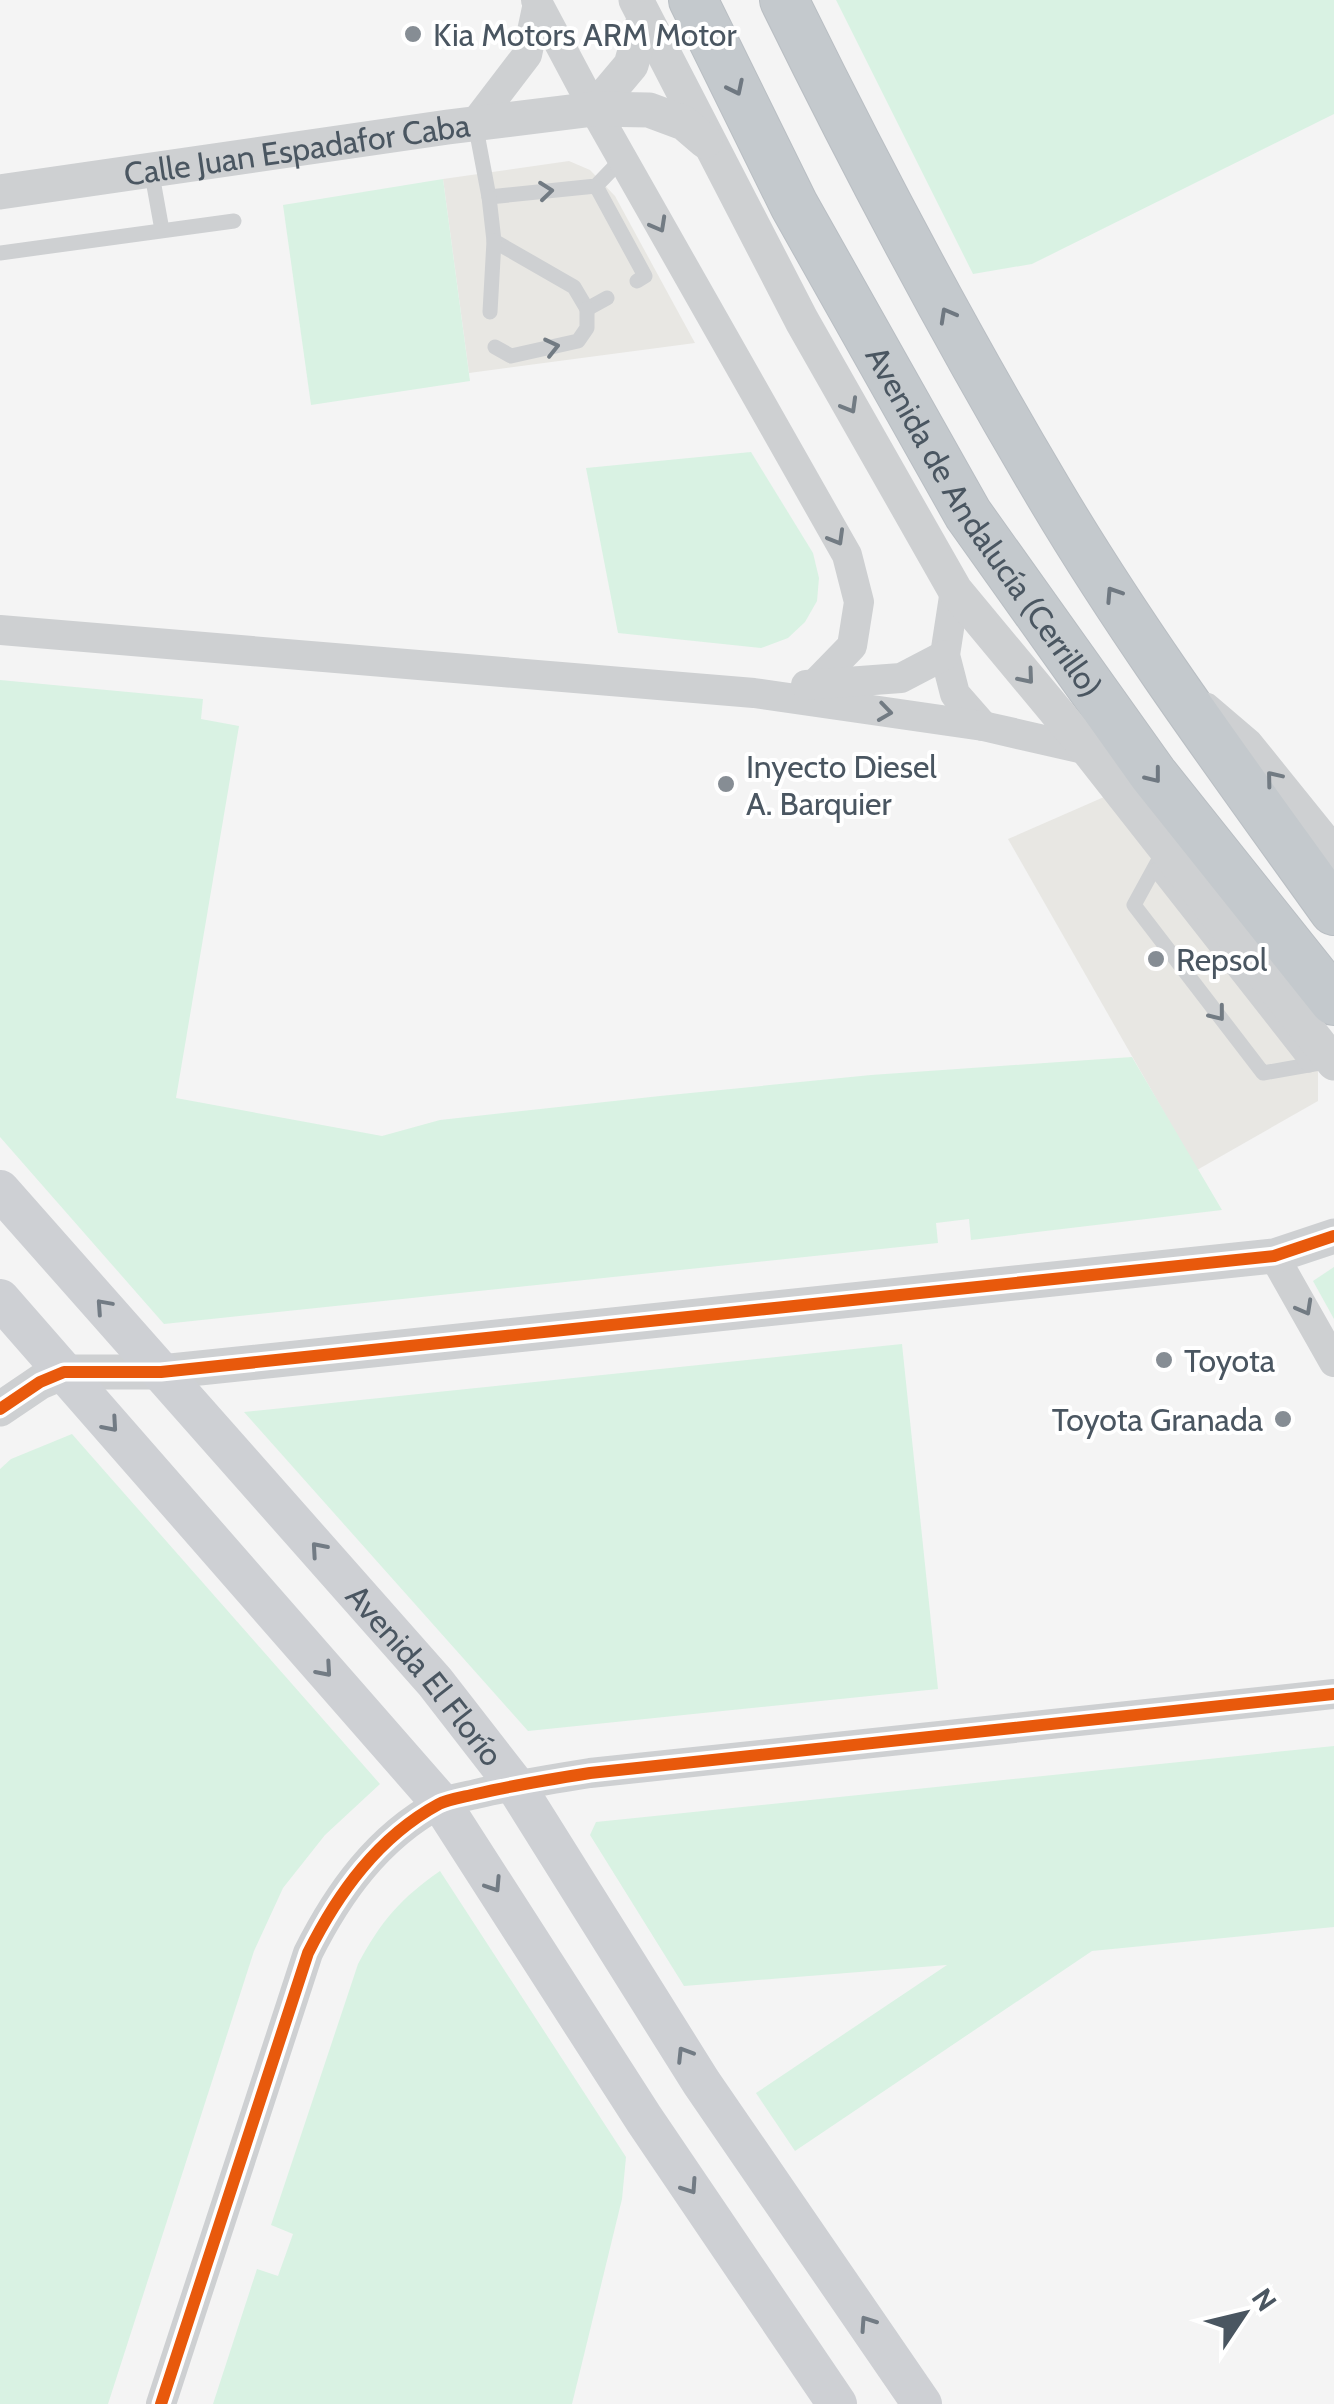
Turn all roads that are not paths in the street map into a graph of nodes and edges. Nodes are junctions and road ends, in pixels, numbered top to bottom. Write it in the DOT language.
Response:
graph roads {
  1 [pos="694,0"];
  2 [pos="784,0"];
  3 [pos="537,2"];
  4 [pos="640,10"];
  5 [pos="594,109"];
  6 [pos="475,123"];
  7 [pos="710,145"];
  8 [pos="622,159"];
  9 [pos="151,169"];
  10 [pos="596,186"];
  11 [pos="0,192"];
  12 [pos="489,197"];
  13 [pos="794,204"];
  14 [pos="234,221"];
  15 [pos="162,230"];
  16 [pos="494,240"];
  17 [pos="0,253"];
  18 [pos="637,281"];
  19 [pos="607,298"];
  20 [pos="587,310"];
  21 [pos="490,312"];
  22 [pos="802,321"];
  23 [pos="495,347"];
  24 [pos="955,590"];
  25 [pos="0,630"];
  26 [pos="945,655"];
  27 [pos="1166,676"];
  28 [pos="816,683"];
  29 [pos="754,692"];
  30 [pos="983,726"];
  31 [pos="1088,750"];
  32 [pos="1334,854"];
  33 [pos="1161,859"];
  34 [pos="1334,911"];
  35 [pos="1334,1001"];
  36 [pos="1325,1063"];
  37 [pos="0,1190"];
  38 [pos="1329,1232"];
  39 [pos="1274,1256"];
  40 [pos="0,1300"];
  41 [pos="1334,1362"];
  42 [pos="64,1372"];
  43 [pos="162,1372"];
  44 [pos="0,1410"];
  45 [pos="1334,1694"];
  46 [pos="515,1785"];
  47 [pos="441,1803"];
  48 [pos="161,2404"];
  49 [pos="837,2404"];
  50 [pos="922,2404"];
  1 -- 13 [label="highway, Avenida de Andalucía (Cerrillo), one-way"];
  27 -- 2 [label="highway, Avenida de Andalucía (Cerrillo), one-way"];
  3 -- 5 [label="street"];
  3 -- 6 [label="street"];
  4 -- 5 [label="street"];
  4 -- 7 [label="street, Avenida de Andalucía (Cerrillo)"];
  5 -- 6 [label="street, Calle Juan Espadafor Caba"];
  5 -- 7 [label="street, Calle Juan Espadafor Caba"];
  5 -- 8 [label="street"];
  6 -- 9 [label="street, Calle Juan Espadafor Caba"];
  6 -- 12 [label="lane"];
  7 -- 22 [label="street, Avenida de Andalucía (Cerrillo)"];
  8 -- 10 [label="lane"];
  8 -- 28 [label="street, one-way"];
  9 -- 11 [label="street, Calle Juan Espadafor Caba"];
  9 -- 15 [label="lane"];
  12 -- 10 [label="lane, one-way"];
  10 -- 18 [label="lane"];
  12 -- 16 [label="lane"];
  13 -- 22 [label="street"];
  13 -- 35 [label="highway, Avenida de Andalucía (Cerrillo), one-way"];
  14 -- 15 [label="lane"];
  15 -- 17 [label="lane"];
  16 -- 20 [label="lane"];
  16 -- 21 [label="lane"];
  19 -- 20 [label="lane"];
  23 -- 20 [label="lane, one-way"];
  22 -- 24 [label="street, Avenida de Andalucía (Cerrillo), one-way"];
  24 -- 26 [label="street"];
  24 -- 31 [label="street, Avenida de Andalucía (Cerrillo), one-way"];
  25 -- 29 [label="street"];
  26 -- 28 [label="street"];
  26 -- 30 [label="street"];
  32 -- 27 [label="street, one-way"];
  27 -- 34 [label="highway, Avenida de Andalucía (Cerrillo)"];
  28 -- 29 [label="street"];
  29 -- 30 [label="street, one-way"];
  30 -- 31 [label="street"];
  31 -- 33 [label="street, Avenida de Andalucía (Cerrillo)"];
  33 -- 36 [label="street, Avenida de Andalucía (Cerrillo)"];
  33 -- 36 [label="lane, one-way"];
  43 -- 37 [label="main road, Avenida El Florío, one-way"];
  38 -- 39 [label="street"];
  39 -- 41 [label="street, one-way"];
  39 -- 43 [label="street"];
  40 -- 42 [label="main road"];
  42 -- 43 [label="street"];
  42 -- 44 [label="street"];
  42 -- 47 [label="main road, one-way"];
  46 -- 43 [label="main road, Avenida El Florío, one-way"];
  45 -- 46 [label="street"];
  46 -- 47 [label="street"];
  50 -- 46 [label="main road, Avenida El Florío, one-way"];
  47 -- 48 [label="street"];
  47 -- 49 [label="main road, one-way"];
}
